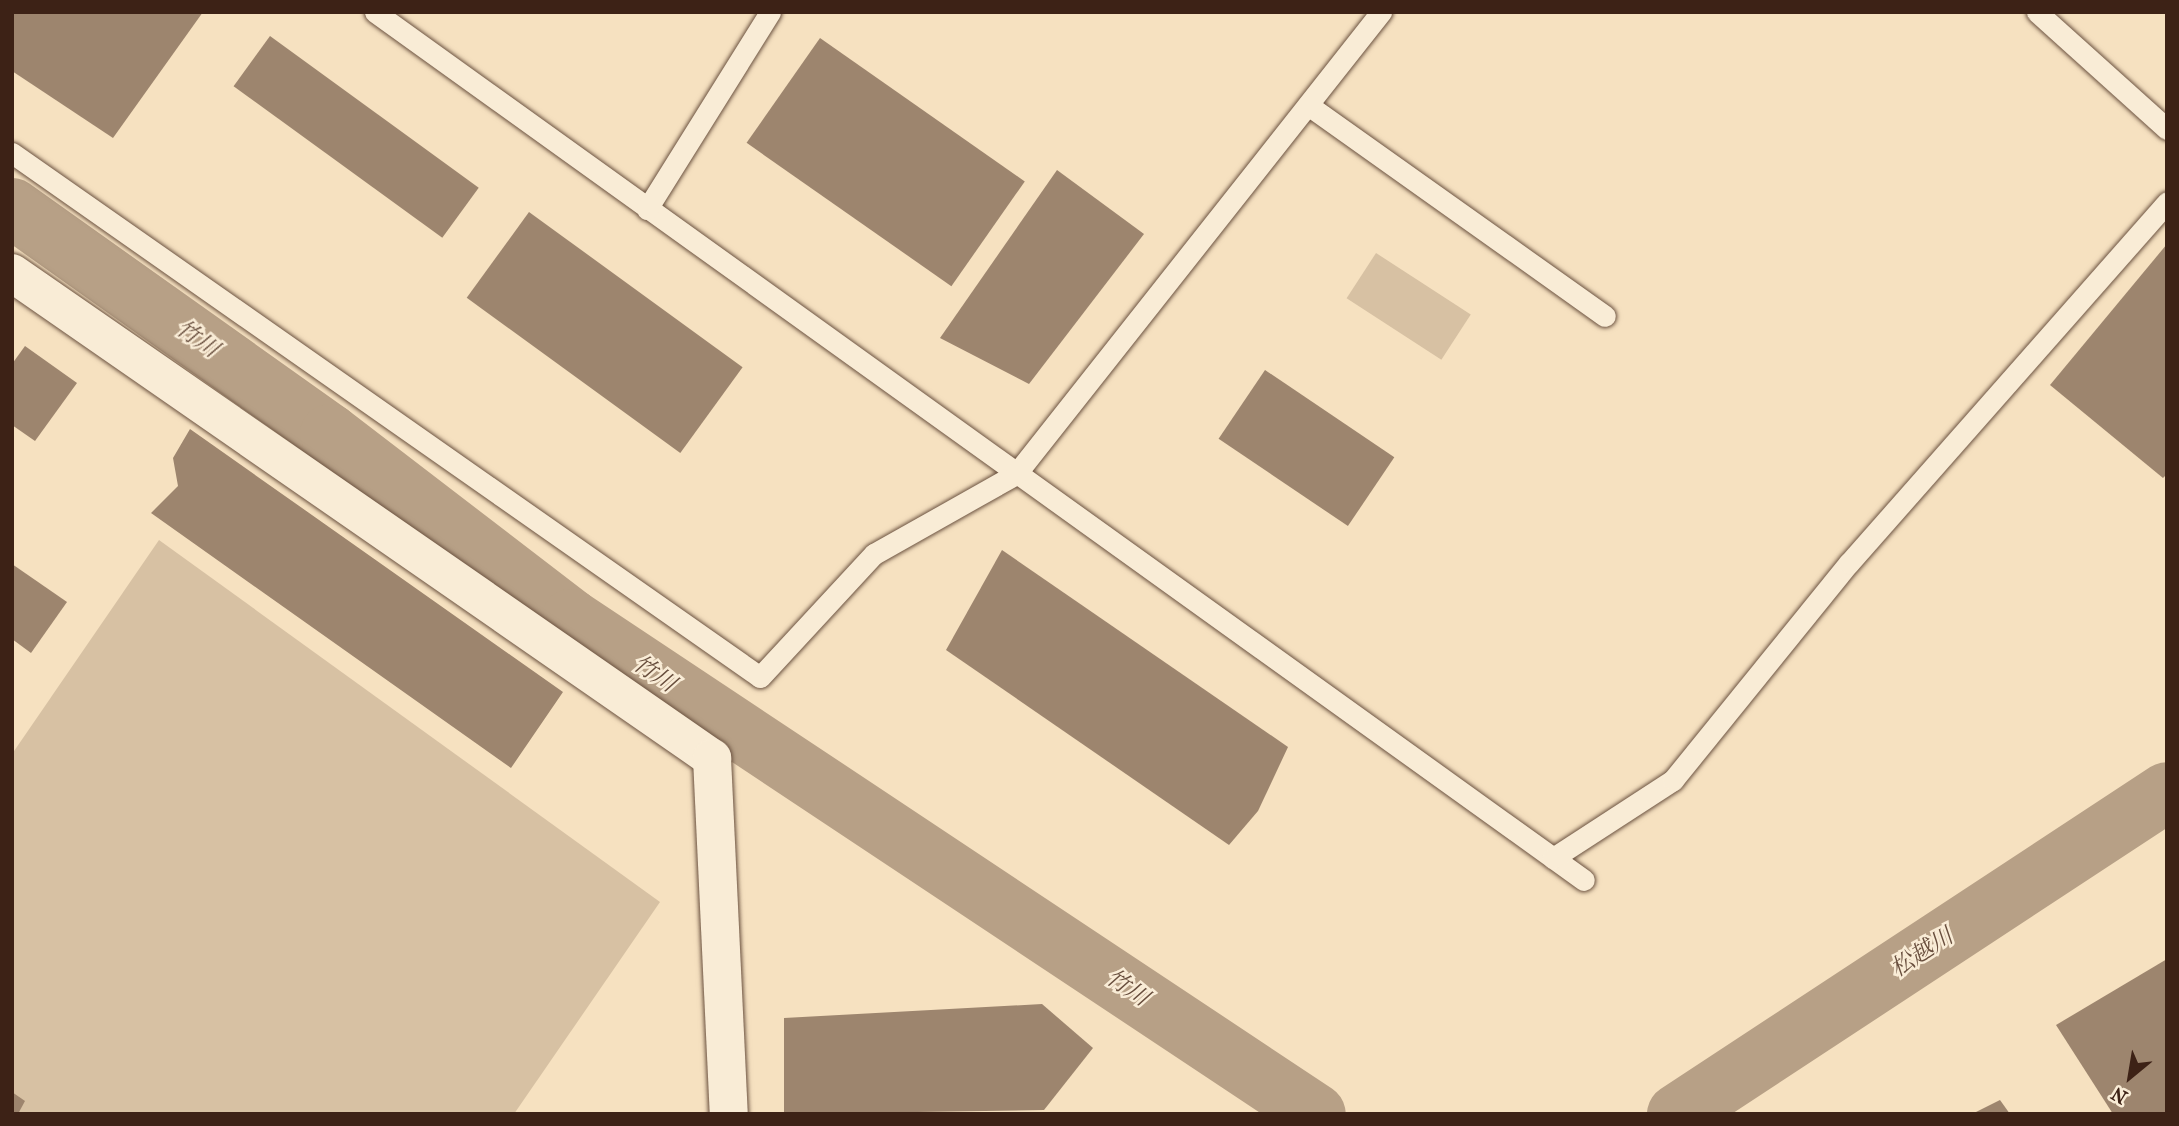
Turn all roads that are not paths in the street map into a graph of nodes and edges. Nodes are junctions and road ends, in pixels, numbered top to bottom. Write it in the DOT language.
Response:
graph roads {
  1 [pos="374,12"];
  2 [pos="770,12"];
  3 [pos="1381,12"];
  4 [pos="2037,12"];
  5 [pos="1308,105"];
  6 [pos="2167,129"];
  7 [pos="12,153"];
  8 [pos="2167,202"];
  9 [pos="647,209"];
  10 [pos="12,272"];
  11 [pos="1605,316"];
  12 [pos="1016,474"];
  13 [pos="1553,858"];
  14 [pos="1584,880"];
  15 [pos="729,1114"];
  1 -- 9 [label="lane"];
  2 -- 9 [label="lane"];
  3 -- 5 [label="lane"];
  4 -- 6 [label="lane"];
  5 -- 11 [label="lane"];
  5 -- 12 [label="lane"];
  7 -- 12 [label="lane"];
  8 -- 13 [label="lane"];
  9 -- 12 [label="lane"];
  10 -- 15 [label="street"];
  12 -- 13 [label="lane"];
  13 -- 14 [label="lane"];
}
